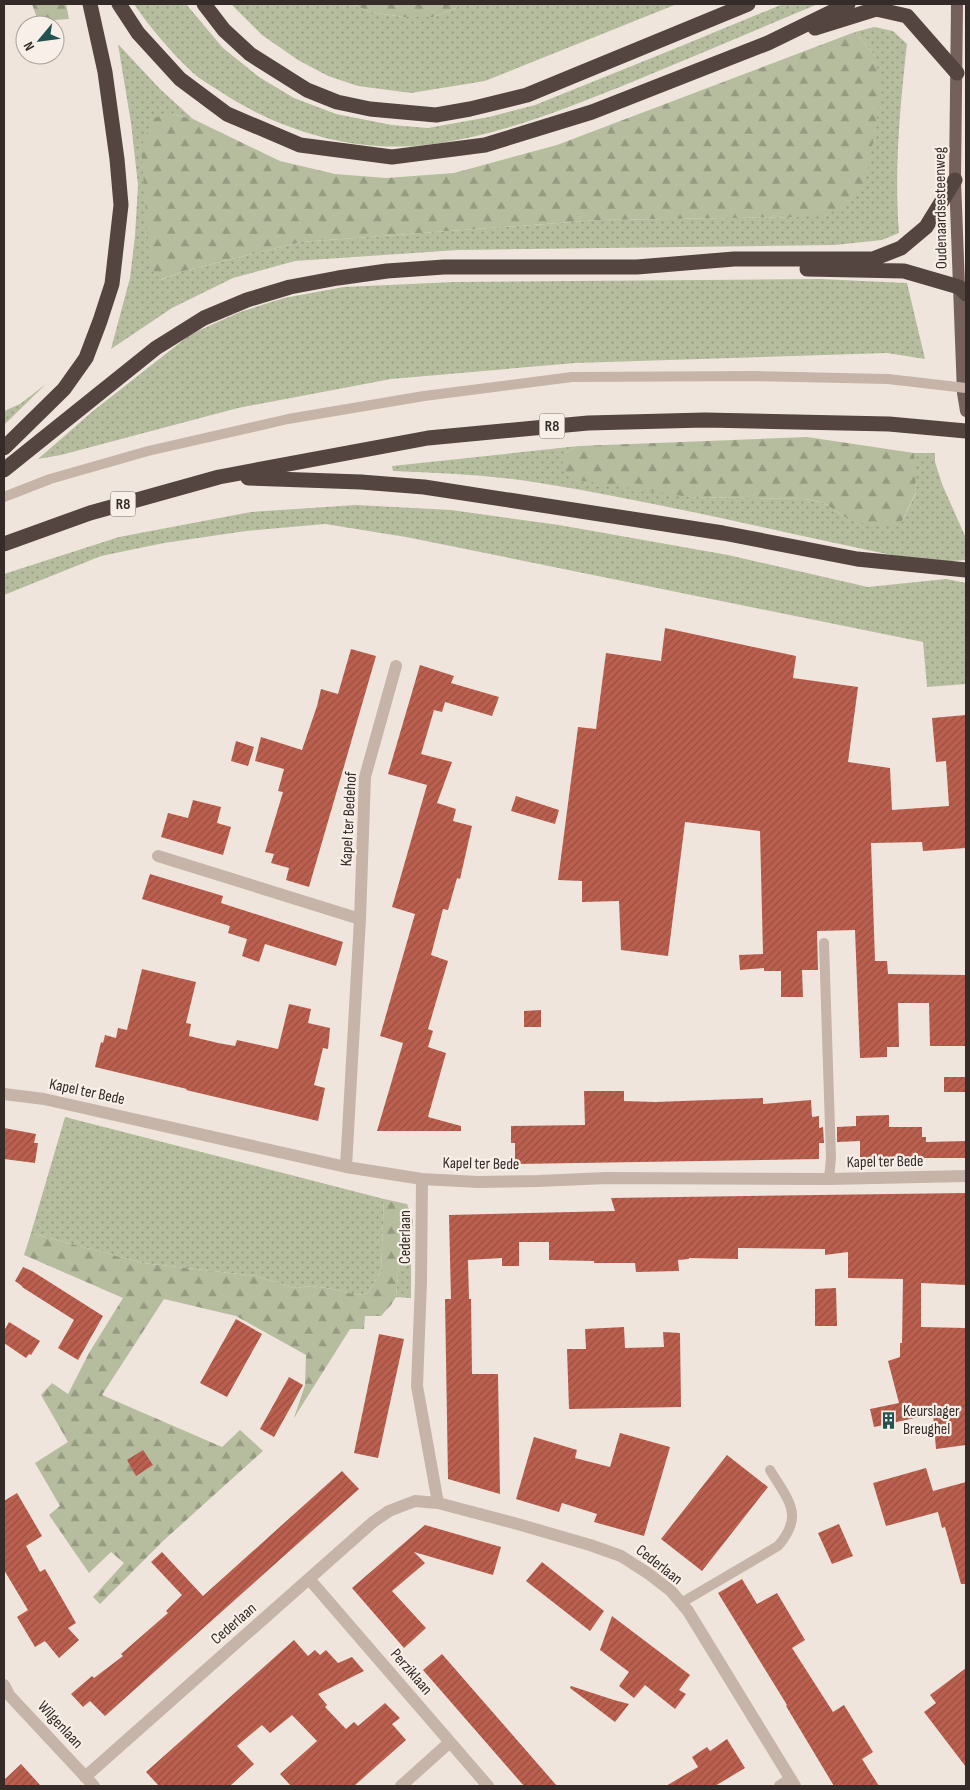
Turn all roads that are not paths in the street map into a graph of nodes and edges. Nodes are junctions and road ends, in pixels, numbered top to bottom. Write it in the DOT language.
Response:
graph roads {
  1 [pos="90,4"];
  2 [pos="119,4"];
  3 [pos="204,4"];
  4 [pos="748,4"];
  5 [pos="848,4"];
  6 [pos="957,4"];
  7 [pos="768,42"];
  8 [pos="957,73"];
  9 [pos="955,180"];
  10 [pos="668,266"];
  11 [pos="963,290"];
  12 [pos="966,388"];
  13 [pos="966,411"];
  14 [pos="966,430"];
  15 [pos="4,448"];
  16 [pos="4,470"];
  17 [pos="218,477"];
  18 [pos="4,497"];
  19 [pos="4,544"];
  20 [pos="966,570"];
  21 [pos="396,666"];
  22 [pos="158,856"];
  23 [pos="360,919"];
  24 [pos="824,944"];
  25 [pos="4,1094"];
  26 [pos="346,1167"];
  27 [pos="966,1176"];
  28 [pos="422,1179"];
  29 [pos="829,1179"];
  30 [pos="770,1470"];
  31 [pos="438,1503"];
  32 [pos="310,1580"];
  33 [pos="681,1604"];
  34 [pos="6,1693"];
  35 [pos="450,1742"];
  36 [pos="90,1782"];
  37 [pos="788,1784"];
  38 [pos="401,1786"];
  39 [pos="488,1786"];
  1 -- 15 [label="highway"];
  2 -- 7 [label="highway"];
  3 -- 4 [label="highway"];
  5 -- 7 [label="highway"];
  6 -- 8 [label="main road, Oudenaardsesteenweg"];
  7 -- 8 [label="highway"];
  8 -- 9 [label="main road, Oudenaardsesteenweg"];
  9 -- 10 [label="highway"];
  9 -- 11 [label="main road, Oudenaardsesteenweg"];
  10 -- 11 [label="highway"];
  10 -- 16 [label="highway"];
  11 -- 13 [label="main road, Oudenaardsesteenweg"];
  12 -- 18 [label="lane, bridge"];
  14 -- 17 [label="highway, R8"];
  17 -- 19 [label="highway, R8"];
  17 -- 20 [label="highway, R8"];
  21 -- 23 [label="street, Kapel ter Bedehof"];
  22 -- 23 [label="street"];
  23 -- 26 [label="street, Kapel ter Bedehof"];
  24 -- 29 [label="lane"];
  25 -- 26 [label="street, Kapel ter Bede"];
  26 -- 28 [label="street, Kapel ter Bede"];
  27 -- 29 [label="street, Kapel ter Bede"];
  28 -- 29 [label="street, Kapel ter Bede"];
  28 -- 31 [label="street, Cederlaan"];
  30 -- 33 [label="lane"];
  31 -- 32 [label="street, Cederlaan"];
  31 -- 33 [label="street, Cederlaan"];
  32 -- 35 [label="street, Perziklaan"];
  32 -- 36 [label="street, Cederlaan"];
  33 -- 37 [label="street, Cederlaan"];
  34 -- 36 [label="street, Wilgenlaan"];
  35 -- 38 [label="street"];
  35 -- 39 [label="street, Perziklaan"];
}
